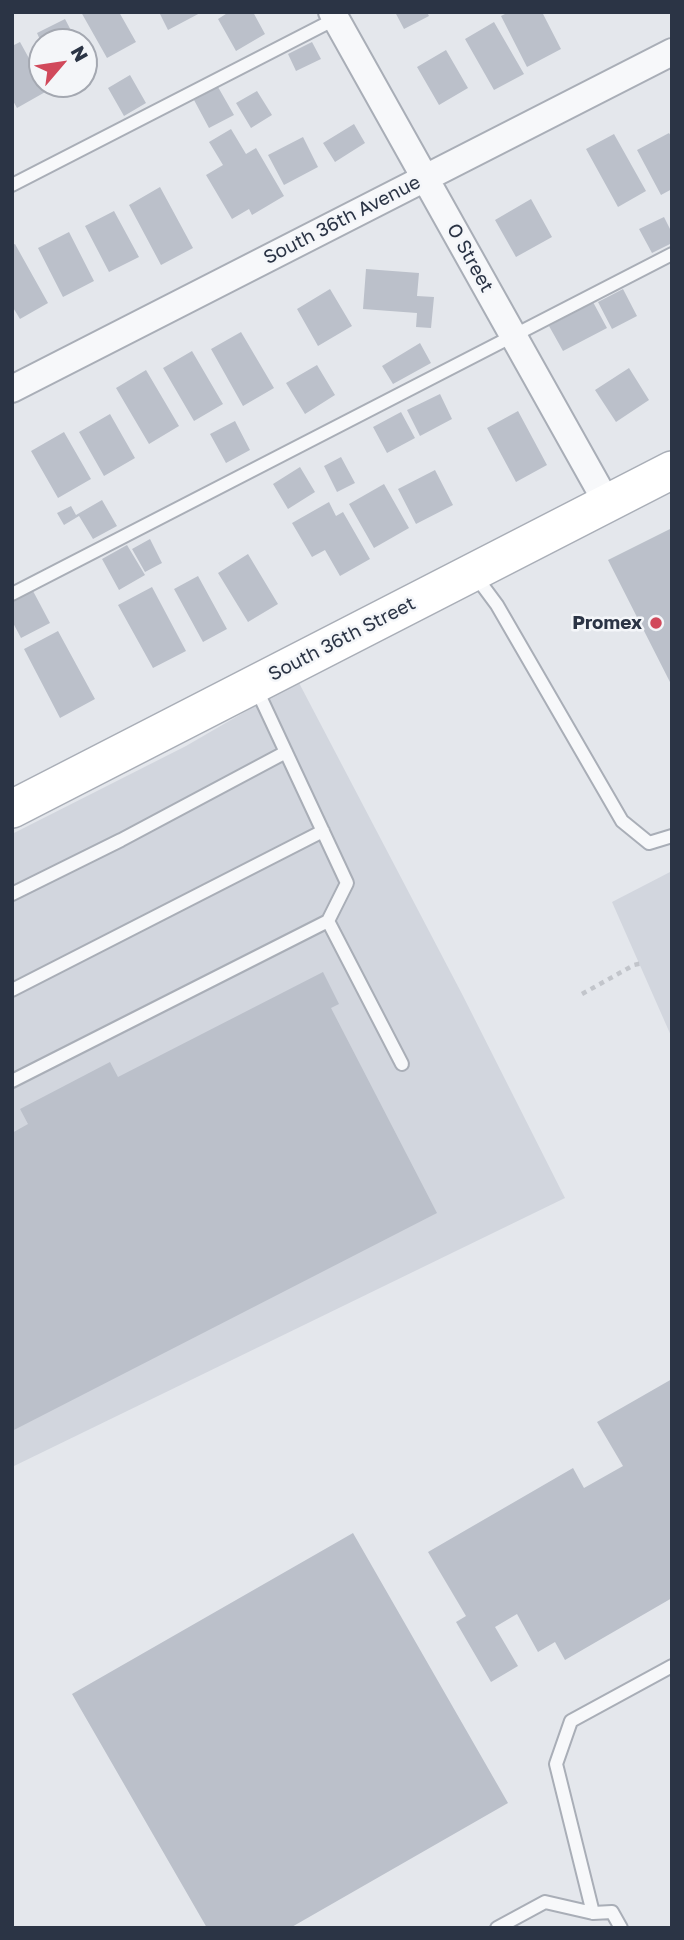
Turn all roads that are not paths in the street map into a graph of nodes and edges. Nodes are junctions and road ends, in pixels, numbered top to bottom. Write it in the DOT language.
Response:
graph roads {
  1 [pos="338,14"];
  2 [pos="672,52"];
  3 [pos="425,178"];
  4 [pos="12,185"];
  5 [pos="672,254"];
  6 [pos="513,336"];
  7 [pos="12,389"];
  8 [pos="672,470"];
  9 [pos="607,503"];
  10 [pos="472,572"];
  11 [pos="12,594"];
  12 [pos="254,685"];
  13 [pos="286,752"];
  14 [pos="12,809"];
  15 [pos="323,831"];
  16 [pos="672,835"];
  17 [pos="12,894"];
  18 [pos="328,921"];
  19 [pos="12,990"];
  20 [pos="402,1064"];
  21 [pos="12,1081"];
  22 [pos="672,1666"];
  23 [pos="593,1913"];
  24 [pos="497,1928"];
  25 [pos="621,1928"];
  1 -- 3 [label="street, O Street"];
  1 -- 4 [label="lane"];
  2 -- 3 [label="street, South 36th Avenue"];
  3 -- 6 [label="street, O Street"];
  3 -- 7 [label="street, South 36th Avenue"];
  5 -- 6 [label="lane"];
  6 -- 9 [label="street, O Street"];
  6 -- 11 [label="lane"];
  8 -- 9 [label="main road, South 36th Street"];
  9 -- 10 [label="main road, South 36th Street"];
  10 -- 12 [label="main road, South 36th Street"];
  10 -- 16 [label="lane"];
  12 -- 13 [label="lane"];
  12 -- 14 [label="main road, South 36th Street"];
  13 -- 15 [label="lane"];
  13 -- 17 [label="lane"];
  15 -- 18 [label="lane"];
  15 -- 19 [label="lane"];
  18 -- 20 [label="lane"];
  18 -- 21 [label="lane"];
  22 -- 23 [label="lane"];
  23 -- 24 [label="lane"];
  23 -- 25 [label="lane"];
}
